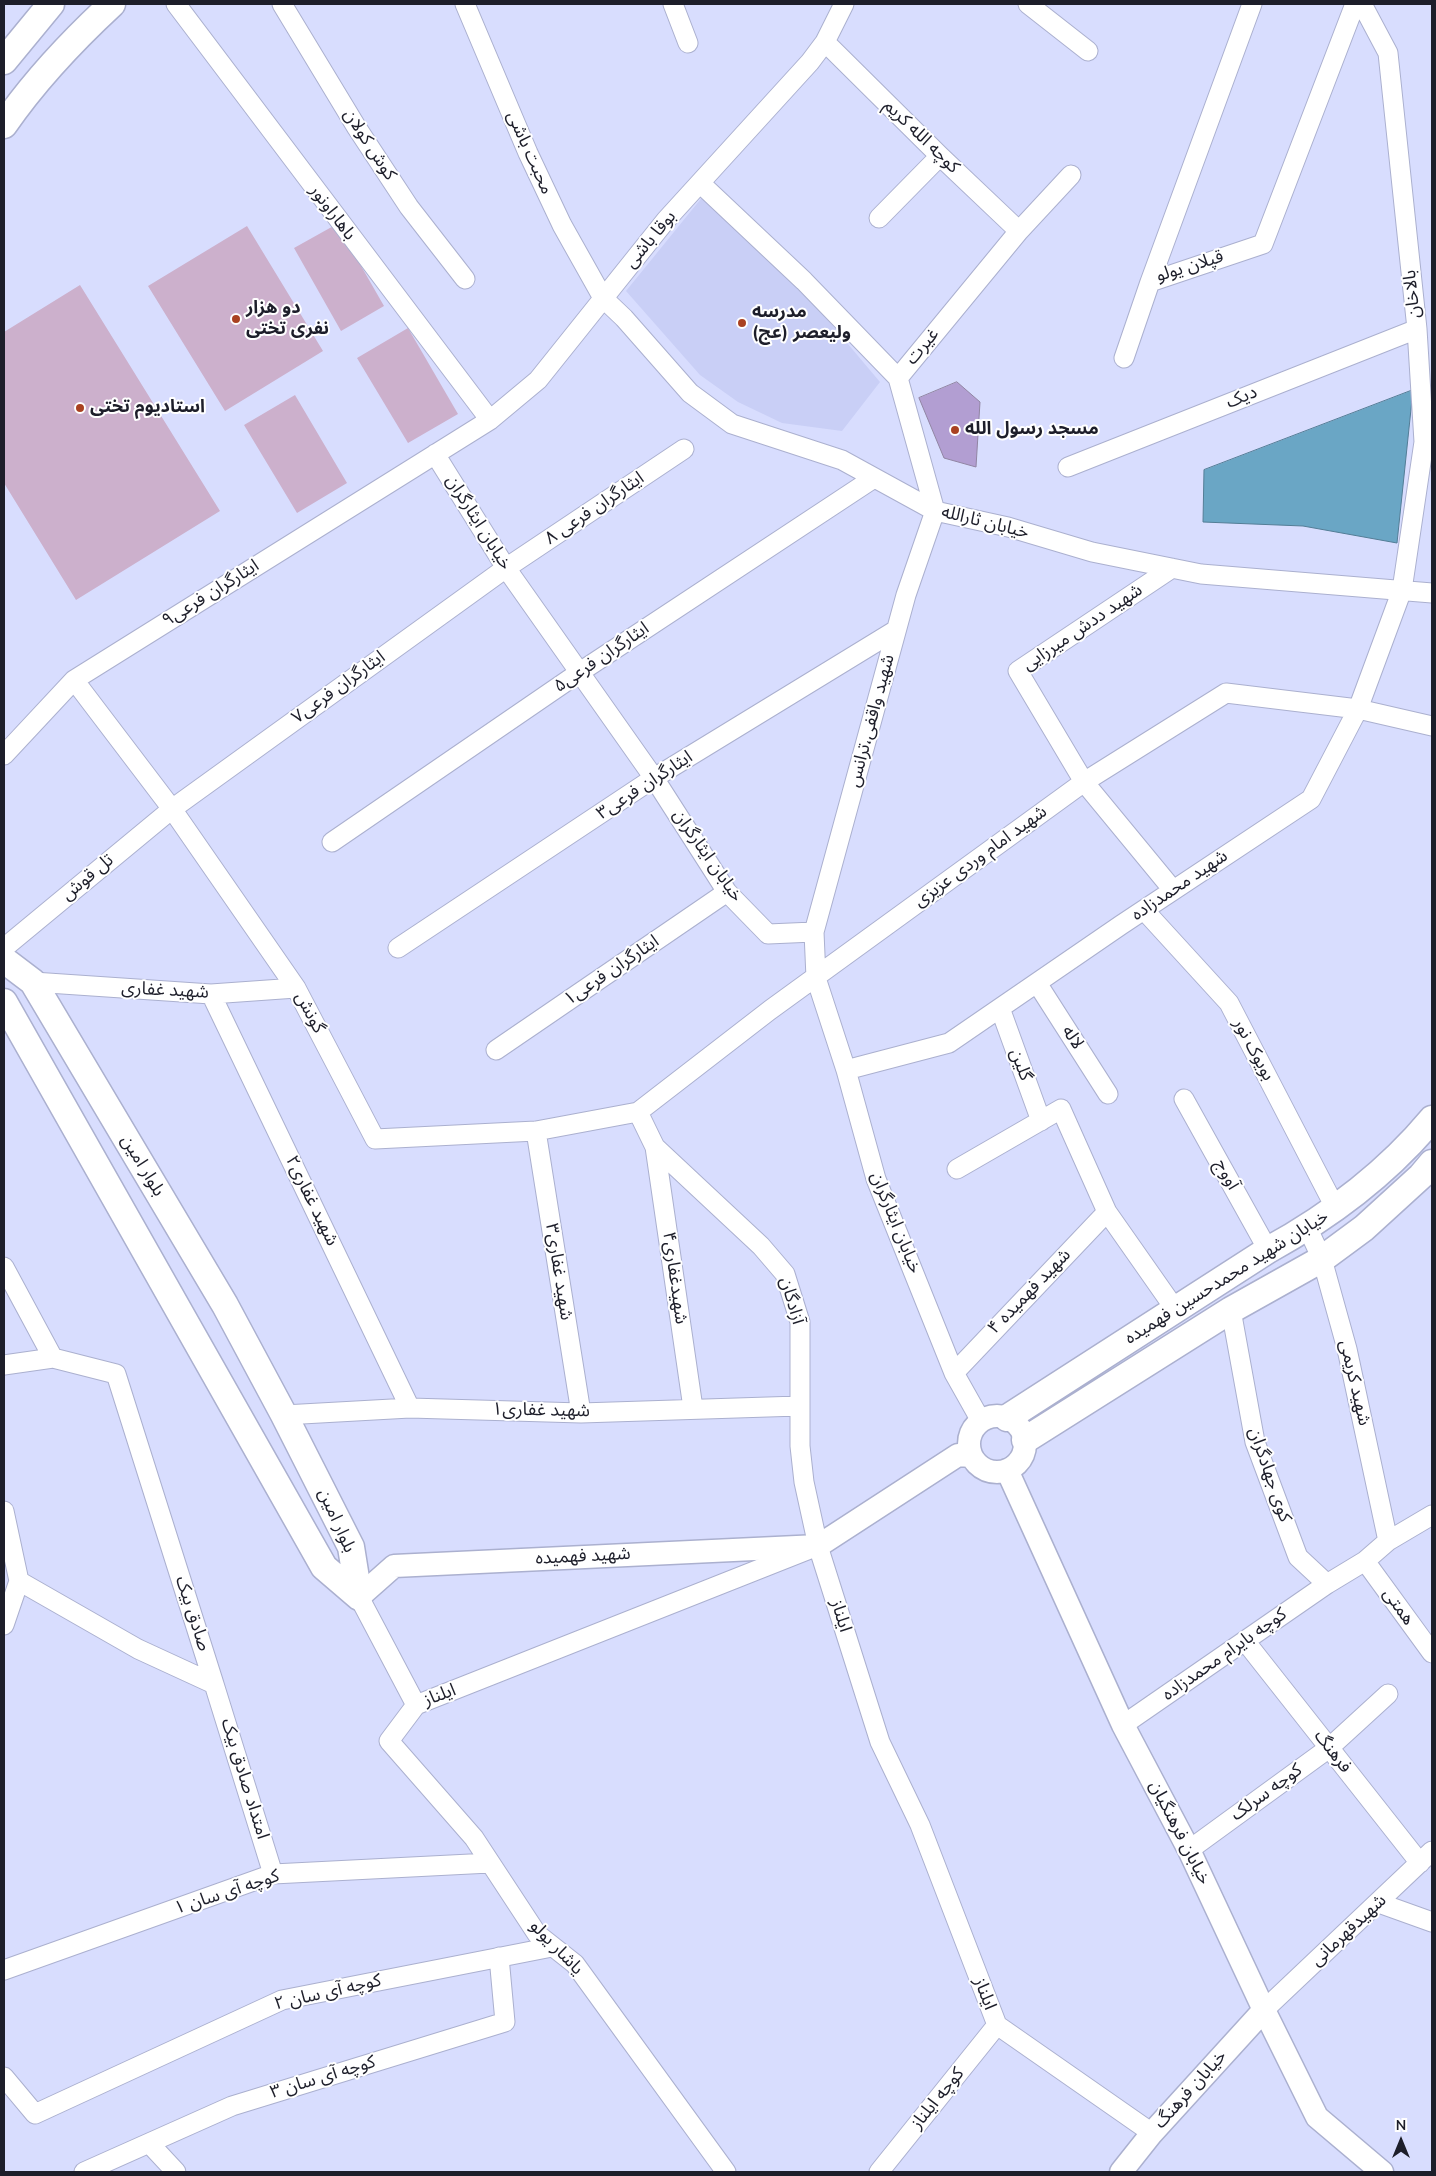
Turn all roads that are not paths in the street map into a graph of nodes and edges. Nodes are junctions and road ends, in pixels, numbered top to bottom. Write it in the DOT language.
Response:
graph roads {
  1 [pos="51,4"];
  2 [pos="112,4"];
  3 [pos="176,4"];
  4 [pos="282,4"];
  5 [pos="467,4"];
  6 [pos="672,4"];
  7 [pos="844,4"];
  8 [pos="1028,4"];
  9 [pos="1252,4"];
  10 [pos="1355,4"];
  11 [pos="1362,4"];
  12 [pos="824,42"];
  13 [pos="688,43"];
  14 [pos="1088,51"];
  15 [pos="4,61"];
  16 [pos="4,125"];
  17 [pos="940,156"];
  18 [pos="1071,175"];
  19 [pos="700,183"];
  20 [pos="879,218"];
  21 [pos="1019,231"];
  22 [pos="465,279"];
  23 [pos="1150,282"];
  24 [pos="603,298"];
  25 [pos="1416,330"];
  26 [pos="1124,358"];
  27 [pos="898,378"];
  28 [pos="490,420"];
  29 [pos="684,449"];
  30 [pos="435,454"];
  31 [pos="1068,467"];
  32 [pos="874,478"];
  33 [pos="935,511"];
  34 [pos="506,568"];
  35 [pos="1172,568"];
  36 [pos="1402,590"];
  37 [pos="1432,593"];
  38 [pos="896,630"];
  39 [pos="580,672"];
  40 [pos="74,680"];
  41 [pos="1358,709"];
  42 [pos="1432,726"];
  43 [pos="4,755"];
  44 [pos="654,778"];
  45 [pos="1084,782"];
  46 [pos="172,809"];
  47 [pos="332,842"];
  48 [pos="1173,890"];
  49 [pos="727,892"];
  50 [pos="1144,910"];
  51 [pos="814,932"];
  52 [pos="4,948"];
  53 [pos="398,948"];
  54 [pos="4,960"];
  55 [pos="816,978"];
  56 [pos="33,982"];
  57 [pos="1036,983"];
  58 [pos="296,988"];
  59 [pos="211,994"];
  60 [pos="4,1002"];
  61 [pos="1000,1008"];
  62 [pos="496,1050"];
  63 [pos="846,1070"];
  64 [pos="1108,1094"];
  65 [pos="1184,1099"];
  66 [pos="638,1112"];
  67 [pos="1432,1119"];
  68 [pos="1040,1121"];
  69 [pos="536,1131"];
  70 [pos="655,1147"];
  71 [pos="1432,1163"];
  72 [pos="957,1169"];
  73 [pos="1336,1209"];
  74 [pos="1107,1212"];
  75 [pos="1308,1228"];
  76 [pos="1268,1250"];
  77 [pos="1322,1260"];
  78 [pos="4,1267"];
  79 [pos="1175,1309"];
  80 [pos="1230,1310"];
  81 [pos="53,1358"];
  82 [pos="4,1365"];
  83 [pos="954,1373"];
  84 [pos="799,1406"];
  85 [pos="410,1408"];
  86 [pos="693,1408"];
  87 [pos="581,1412"];
  88 [pos="284,1415"];
  89 [pos="1007,1418"];
  90 [pos="981,1421"];
  91 [pos="1025,1440"];
  92 [pos="971,1456"];
  93 [pos="1007,1470"];
  94 [pos="4,1511"];
  95 [pos="1432,1515"];
  96 [pos="1388,1541"];
  97 [pos="818,1546"];
  98 [pos="1365,1561"];
  99 [pos="19,1581"];
  100 [pos="1327,1584"];
  101 [pos="359,1597"];
  102 [pos="4,1625"];
  103 [pos="1245,1641"];
  104 [pos="1432,1653"];
  105 [pos="214,1684"];
  106 [pos="1388,1694"];
  107 [pos="416,1705"];
  108 [pos="1123,1725"];
  109 [pos="1329,1748"];
  110 [pos="1189,1850"];
  111 [pos="1426,1857"];
  112 [pos="490,1863"];
  113 [pos="273,1874"];
  114 [pos="1379,1902"];
  115 [pos="1432,1922"];
  116 [pos="552,1946"];
  117 [pos="499,1957"];
  118 [pos="4,1970"];
  119 [pos="1264,2010"];
  120 [pos="996,2025"];
  121 [pos="4,2077"];
  122 [pos="1152,2133"];
  123 [pos="149,2143"];
  124 [pos="84,2172"];
  125 [pos="176,2172"];
  126 [pos="726,2172"];
  127 [pos="879,2172"];
  128 [pos="1121,2172"];
  129 [pos="1382,2172"];
  1 -- 15 [label="main road"];
  2 -- 16 [label="main road"];
  3 -- 28 [label="street, باهاراونور"];
  4 -- 22 [label="street, کوش کولان"];
  5 -- 24 [label="street, محبت باشی"];
  6 -- 13 [label="street"];
  7 -- 12 [label="street, بوقا باشی"];
  8 -- 14 [label="street"];
  9 -- 23 [label="street, قپلان یولو"];
  10 -- 23 [label="street, قپلان یولو"];
  11 -- 25 [label="street, بالاخان"];
  12 -- 17 [label="street, کوچه الله کریم"];
  12 -- 19 [label="street, بوقا باشی"];
  17 -- 20 [label="street"];
  17 -- 21 [label="street, کوچه الله کریم"];
  18 -- 21 [label="street, غیرت"];
  19 -- 24 [label="street, بوقا باشی"];
  19 -- 27 [label="street, غیرت"];
  21 -- 27 [label="street, غیرت"];
  23 -- 26 [label="street"];
  24 -- 28 [label="street, بوقا باشی"];
  24 -- 32 [label="street, خیابان ثارالله"];
  25 -- 31 [label="street, دیک"];
  25 -- 36 [label="street, بالاخان"];
  27 -- 33 [label="street"];
  28 -- 30 [label="street, بوقا باشی"];
  29 -- 34 [label="street, ایثارگران فرعی ۸"];
  30 -- 34 [label="street, خیابان ایثارگران"];
  30 -- 40 [label="street, ایثارگران فرعی۹"];
  32 -- 33 [label="street, خیابان ثارالله"];
  32 -- 39 [label="street, ایثارگران فرعی۵"];
  33 -- 35 [label="street, خیابان ثارالله"];
  33 -- 38 [label="street, شهید واقفی،ترانس"];
  34 -- 39 [label="street, خیابان ایثارگران"];
  34 -- 46 [label="street, ایثارگران فرعی۷"];
  35 -- 36 [label="street, خیابان ثارالله"];
  35 -- 45 [label="street, شهید ددش میرزایی"];
  36 -- 37 [label="street, خیابان ثارالله"];
  36 -- 41 [label="street, شهید محمدزاده"];
  38 -- 44 [label="street, ایثارگران فرعی۳"];
  38 -- 51 [label="street, شهید واقفی،ترانس"];
  39 -- 44 [label="street, خیابان ایثارگران"];
  39 -- 47 [label="street, ایثارگران فرعی۵"];
  40 -- 43 [label="street, ایثارگران فرعی۹"];
  40 -- 46 [label="street, گونش"];
  41 -- 42 [label="street, شهید امام وردی عزیزی"];
  41 -- 45 [label="street, شهید امام وردی عزیزی"];
  41 -- 48 [label="street, شهید محمدزاده"];
  44 -- 49 [label="street, خیابان ایثارگران"];
  44 -- 53 [label="street, ایثارگران فرعی۳"];
  45 -- 48 [label="street, شهید ددش میرزایی"];
  45 -- 55 [label="street, شهید امام وردی عزیزی"];
  46 -- 52 [label="street, تل قوش"];
  46 -- 58 [label="street, گونش"];
  48 -- 50 [label="street, شهید محمدزاده"];
  49 -- 51 [label="street, خیابان ایثارگران"];
  49 -- 62 [label="street, ایثارگران فرعی۱"];
  50 -- 57 [label="street, شهید محمدزاده"];
  50 -- 73 [label="street, بویوک نور"];
  51 -- 55 [label="street, خیابان ایثارگران"];
  54 -- 56 [label="main road, بلوار امین"];
  55 -- 63 [label="street, خیابان ایثارگران"];
  55 -- 66 [label="street, شهید امام وردی عزیزی"];
  56 -- 59 [label="street, شهید غفاری"];
  56 -- 88 [label="main road, بلوار امین"];
  57 -- 61 [label="street, شهید محمدزاده"];
  57 -- 64 [label="street, لاله"];
  58 -- 59 [label="street, شهید غفاری"];
  58 -- 69 [label="street, گونش"];
  59 -- 85 [label="street, شهید غفاری۲"];
  60 -- 101 [label="main road, بلوار امین"];
  61 -- 63 [label="street, شهید محمدزاده"];
  61 -- 68 [label="street, گلین"];
  63 -- 83 [label="street, خیابان ایثارگران"];
  65 -- 76 [label="street, آووج"];
  66 -- 69 [label="street, گونش"];
  66 -- 70 [label="street, آزادگان"];
  67 -- 73 [label="main road, خیابان شهید محمدحسین فهمیده"];
  68 -- 72 [label="street"];
  68 -- 74 [label="street"];
  69 -- 87 [label="street, شهید غفاری۳"];
  70 -- 84 [label="street, آزادگان"];
  70 -- 86 [label="street, شهیدغفاری۴"];
  71 -- 77 [label="main road, خیابان شهید محمدحسین فهمیده"];
  73 -- 75 [label="main road, خیابان شهید محمدحسین فهمیده"];
  74 -- 79 [label="street"];
  74 -- 83 [label="street, شهید فهمیده ۴"];
  75 -- 76 [label="main road, خیابان شهید محمدحسین فهمیده"];
  75 -- 77 [label="street, شهید کریمی"];
  76 -- 79 [label="main road, خیابان شهید محمدحسین فهمیده"];
  77 -- 80 [label="main road, خیابان شهید محمدحسین فهمیده"];
  77 -- 96 [label="street, شهید کریمی"];
  78 -- 81 [label="street"];
  79 -- 89 [label="main road, خیابان شهید محمدحسین فهمیده"];
  80 -- 91 [label="main road, خیابان شهید محمدحسین فهمیده"];
  80 -- 100 [label="street, کوی جهادگران"];
  81 -- 82 [label="street, صادق بیک"];
  81 -- 105 [label="street, صادق بیک"];
  83 -- 90 [label="street, خیابان ایثارگران"];
  84 -- 86 [label="street, شهید غفاری۱"];
  84 -- 97 [label="street, آزادگان"];
  85 -- 87 [label="street, شهید غفاری۱"];
  85 -- 88 [label="street, شهید غفاری۱"];
  86 -- 87 [label="street, شهید غفاری۱"];
  88 -- 101 [label="main road, بلوار امین"];
  89 -- 90 [label="street"];
  89 -- 91 [label="street"];
  90 -- 92 [label="street"];
  91 -- 93 [label="street"];
  92 -- 93 [label="street"];
  92 -- 97 [label="street"];
  93 -- 108 [label="street, خیابان فرهنگیان"];
  94 -- 99 [label="street"];
  95 -- 96 [label="street"];
  96 -- 98 [label="street"];
  97 -- 101 [label="street, شهید فهمیده"];
  97 -- 107 [label="street, ایلناز"];
  97 -- 120 [label="street, ایلناز"];
  98 -- 100 [label="street"];
  98 -- 104 [label="street, همتی"];
  99 -- 102 [label="street"];
  99 -- 105 [label="street, صادق بیک"];
  100 -- 103 [label="street, کوچه بایرام محمدزاده"];
  101 -- 107 [label="street, ایلناز"];
  103 -- 108 [label="street, کوچه بایرام محمدزاده"];
  103 -- 109 [label="street, فرهنگ"];
  105 -- 113 [label="street, امتداد صادق بیک"];
  106 -- 109 [label="street, کوچه سرلک"];
  107 -- 112 [label="street, یاشار یولو"];
  108 -- 110 [label="street, خیابان فرهنگیان"];
  109 -- 110 [label="street, کوچه سرلک"];
  109 -- 111 [label="street, فرهنگ"];
  110 -- 119 [label="street, خیابان فرهنگیان"];
  111 -- 114 [label="street, شهیدقهرمانی"];
  112 -- 113 [label="street, کوچه آی سان ۱"];
  112 -- 116 [label="street, یاشار یولو"];
  113 -- 118 [label="street, کوچه آی سان ۱"];
  114 -- 115 [label="street"];
  114 -- 119 [label="street, شهیدقهرمانی"];
  116 -- 117 [label="street, کوچه آی سان ۲"];
  116 -- 126 [label="street, یاشار یولو"];
  117 -- 121 [label="street, کوچه آی سان ۲"];
  117 -- 123 [label="street, کوچه آی سان ۳"];
  119 -- 122 [label="street, خیابان فرهنگ"];
  119 -- 129 [label="street, خیابان فرهنگیان"];
  120 -- 122 [label="street, ایلناز"];
  120 -- 127 [label="street, کوچه ایلناز"];
  122 -- 128 [label="street, خیابان فرهنگ"];
  123 -- 124 [label="street, کوچه آی سان ۳"];
  123 -- 125 [label="street"];
}
